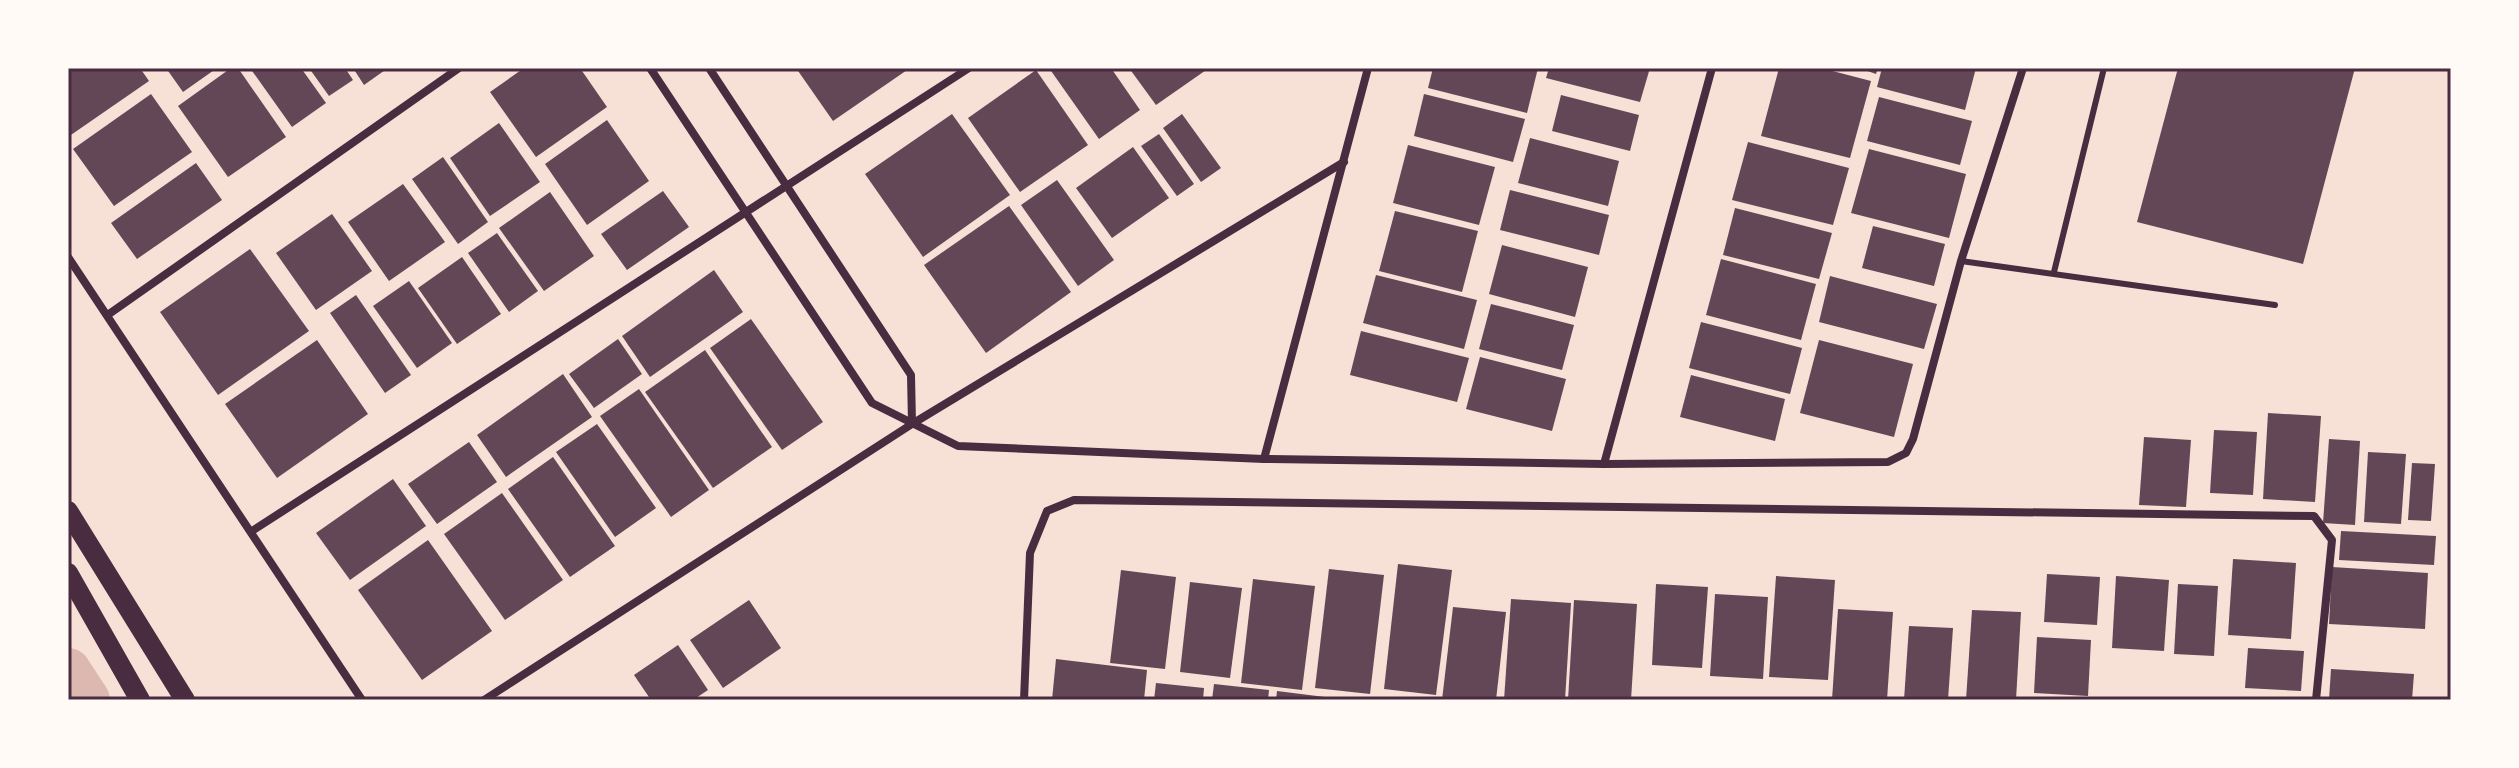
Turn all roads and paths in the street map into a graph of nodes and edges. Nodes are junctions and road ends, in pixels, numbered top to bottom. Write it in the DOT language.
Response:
graph roads {
  1 [pos="459,68"];
  2 [pos="650,68"];
  3 [pos="709,68"];
  4 [pos="969,68"];
  5 [pos="1368,68"];
  6 [pos="1712,68"];
  7 [pos="2023,68"];
  8 [pos="2104,68"];
  9 [pos="1344,162"];
  10 [pos="786,185"];
  11 [pos="746,211"];
  12 [pos="68,257"];
  13 [pos="1961,261"];
  14 [pos="2054,272"];
  15 [pos="2275,305"];
  16 [pos="109,314"];
  17 [pos="912,424"];
  18 [pos="1264,459"];
  19 [pos="1604,464"];
  20 [pos="68,511"];
  21 [pos="252,531"];
  22 [pos="68,573"];
  23 [pos="140,700"];
  24 [pos="185,700"];
  25 [pos="362,700"];
  26 [pos="484,700"];
  27 [pos="1024,700"];
  28 [pos="2316,700"];
  1 -- 16 [label="street"];
  2 -- 11 [label="street"];
  3 -- 10 [label="street"];
  4 -- 10 [label="street"];
  5 -- 9 [label="street"];
  6 -- 19 [label="street"];
  7 -- 13 [label="street"];
  8 -- 14 [label="lane"];
  9 -- 17 [label="street"];
  9 -- 18 [label="street"];
  10 -- 11 [label="street"];
  10 -- 17 [label="street"];
  11 -- 17 [label="street"];
  11 -- 21 [label="street"];
  12 -- 16 [label="street"];
  13 -- 14 [label="lane"];
  13 -- 19 [label="street"];
  14 -- 15 [label="lane"];
  16 -- 21 [label="street"];
  17 -- 18 [label="street"];
  17 -- 26 [label="street"];
  18 -- 19 [label="street"];
  20 -- 24 [label="main road"];
  21 -- 25 [label="street"];
  22 -- 23 [label="main road"];
  27 -- 28 [label="street"];
}
